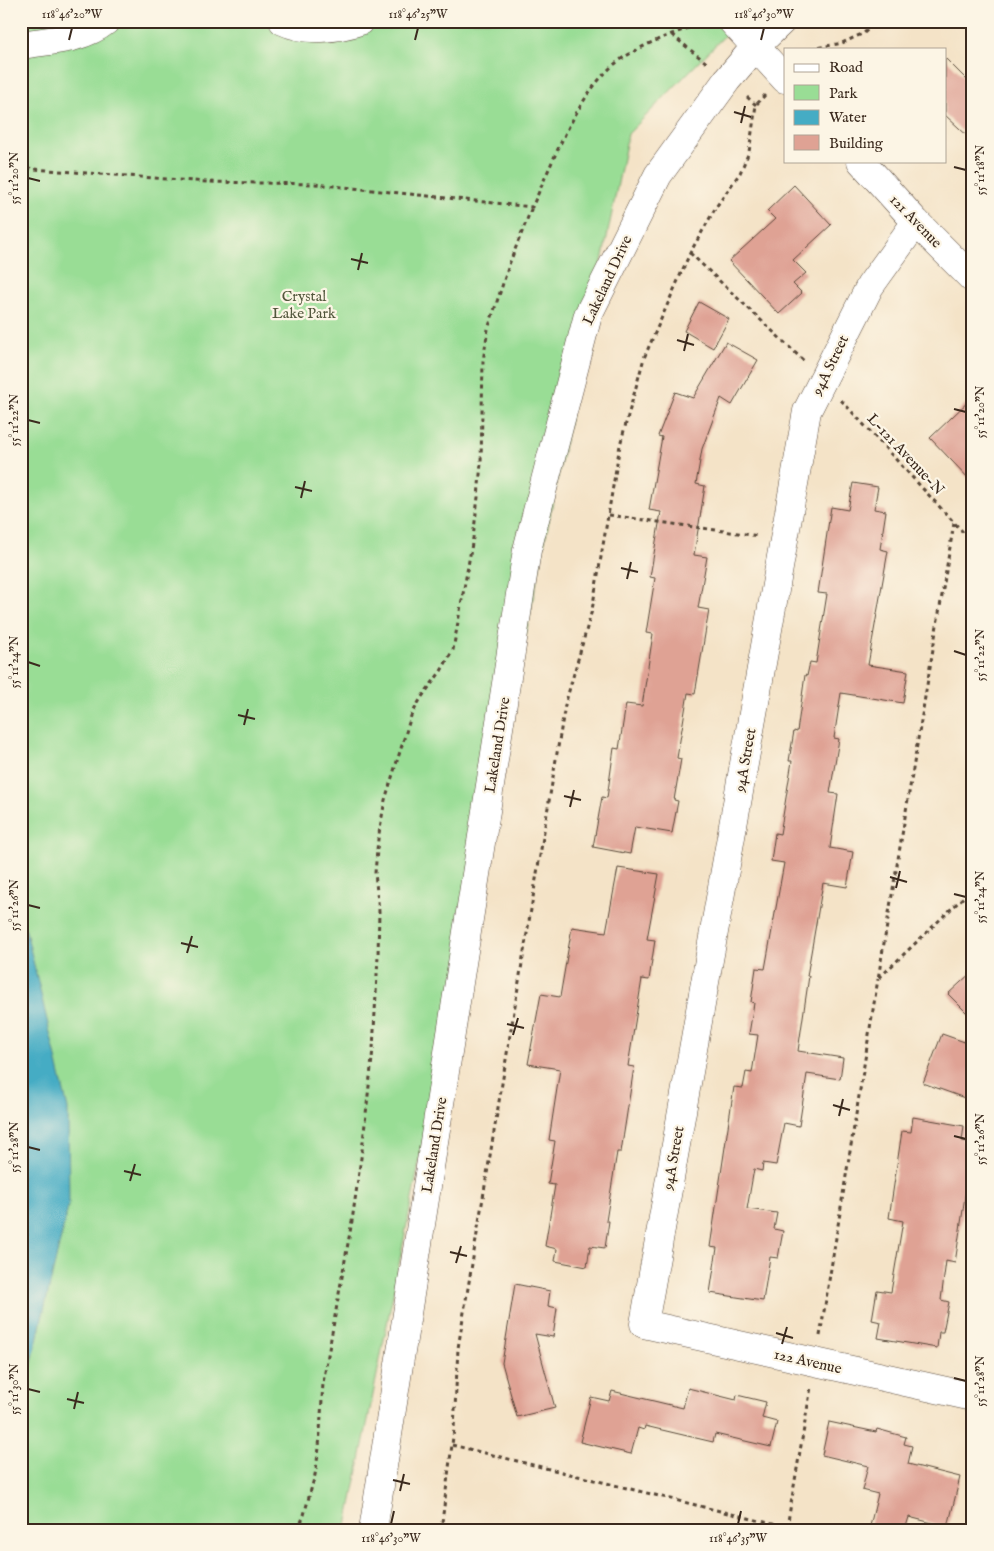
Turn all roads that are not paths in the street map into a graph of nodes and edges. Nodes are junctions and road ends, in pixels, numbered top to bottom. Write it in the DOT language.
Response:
graph roads {
  1 [pos="106,21"];
  2 [pos="283,21"];
  3 [pos="360,21"];
  4 [pos="732,21"];
  5 [pos="782,21"];
  6 [pos="21,44"];
  7 [pos="756,46"];
  8 [pos="784,78"];
  9 [pos="862,162"];
  10 [pos="916,222"];
  11 [pos="973,279"];
  12 [pos="644,1324"];
  13 [pos="973,1397"];
  14 [pos="373,1530"];
  1 -- 6 [label="street"];
  2 -- 3 [label="street"];
  4 -- 7 [label="street"];
  5 -- 7 [label="street, Lakeland Drive"];
  7 -- 8 [label="street"];
  7 -- 14 [label="street, Lakeland Drive"];
  9 -- 10 [label="street, 121 Avenue"];
  10 -- 11 [label="street, 121 Avenue"];
  10 -- 12 [label="street, 94A Street"];
  12 -- 13 [label="street, 122 Avenue"];
}
